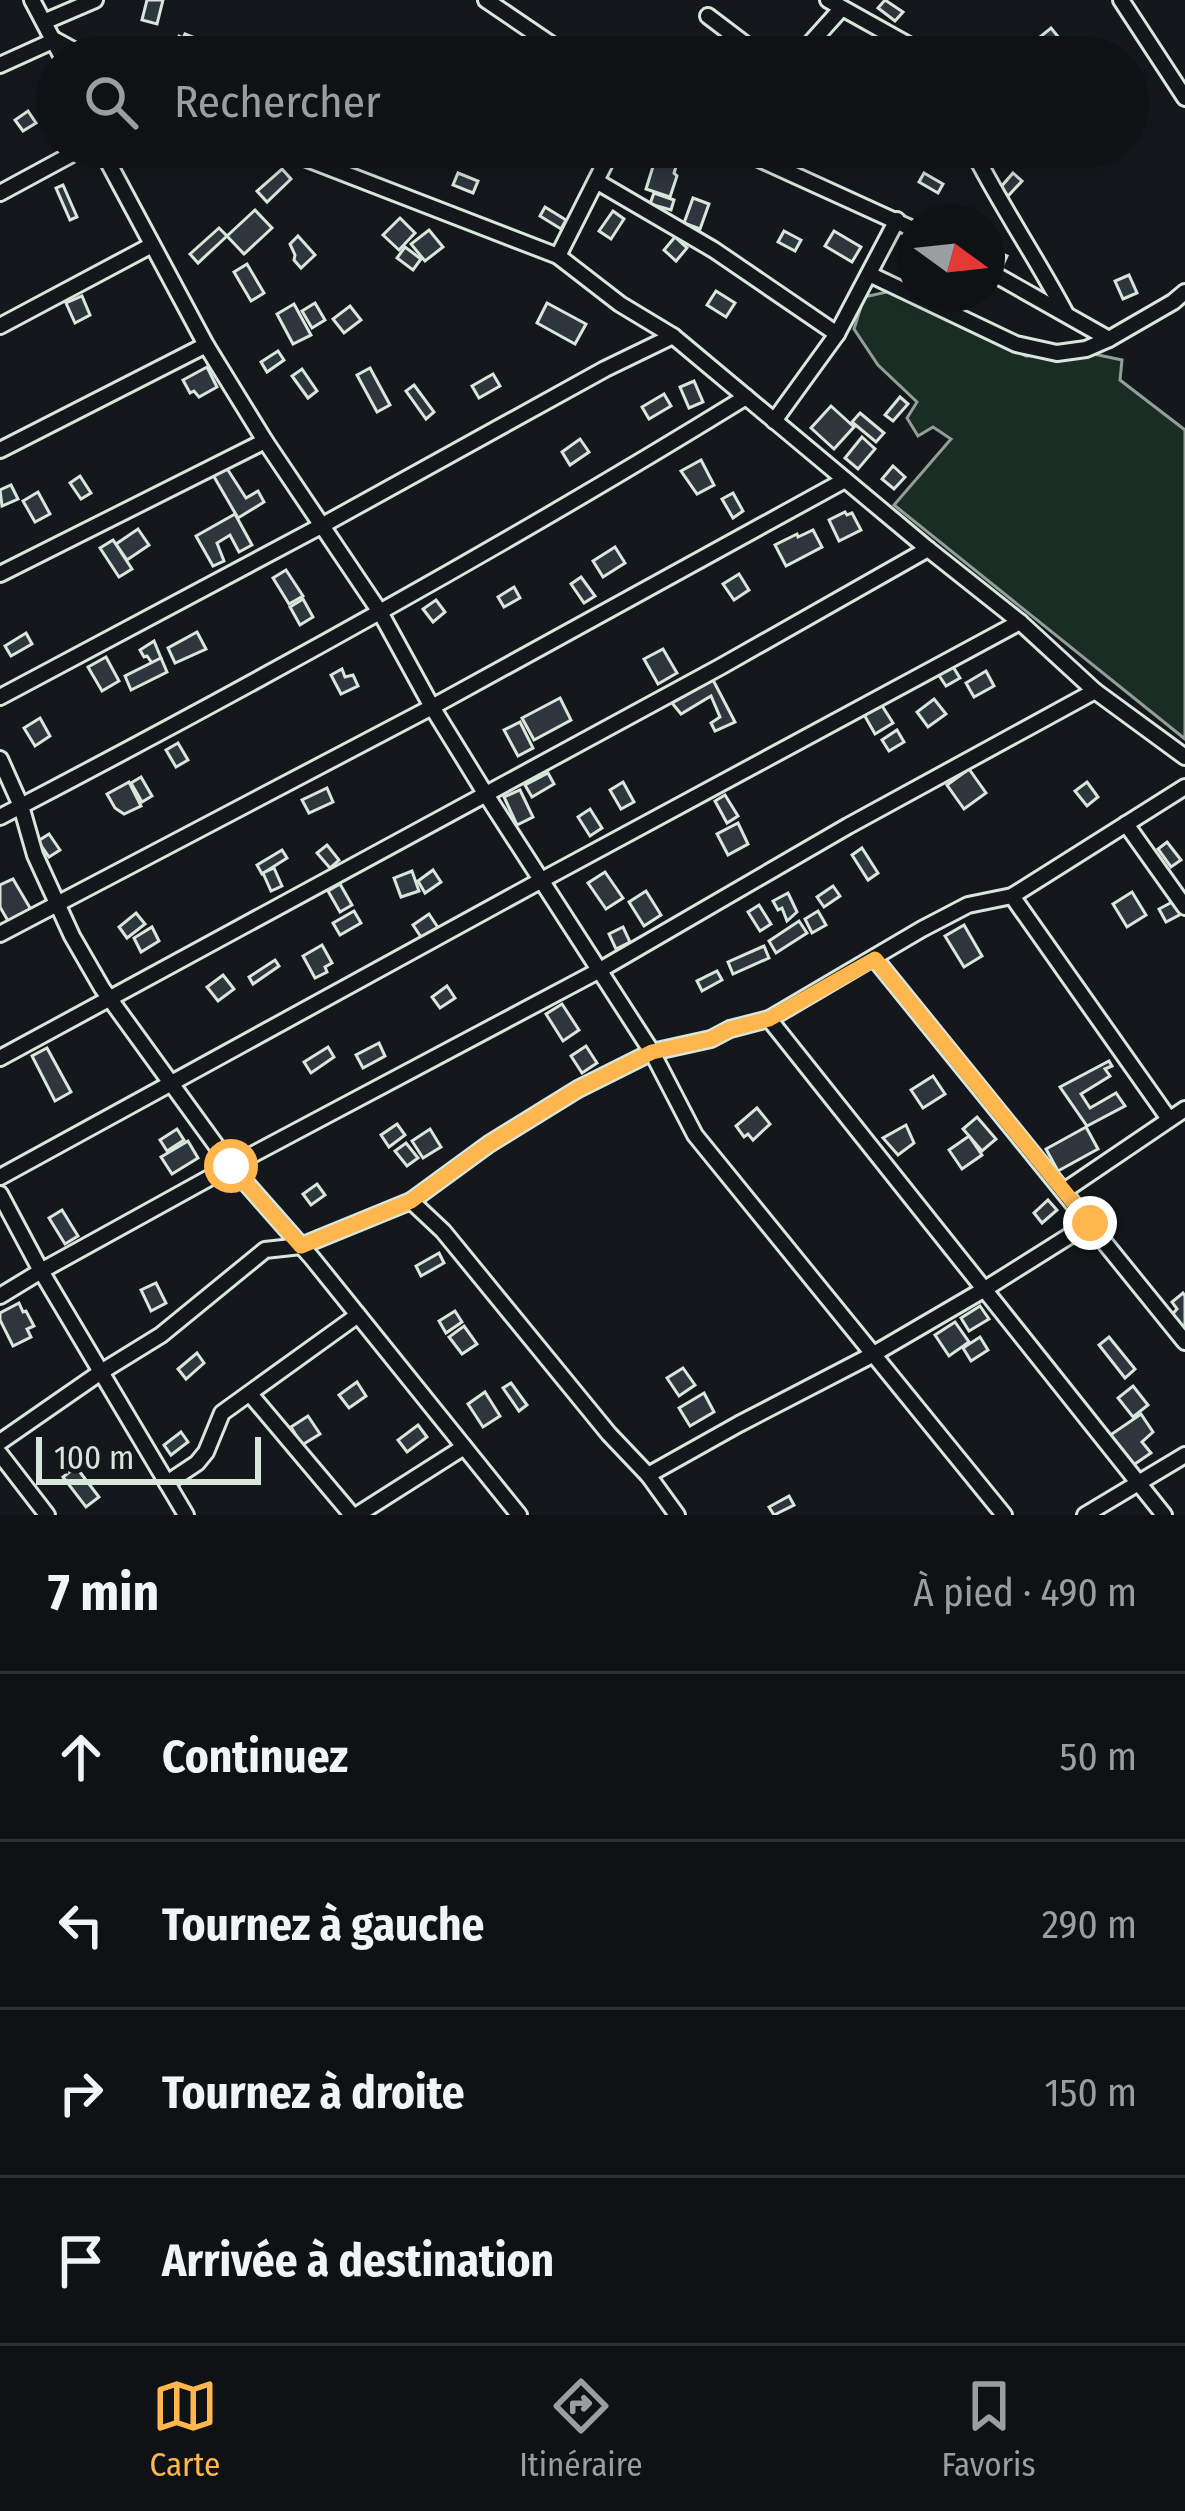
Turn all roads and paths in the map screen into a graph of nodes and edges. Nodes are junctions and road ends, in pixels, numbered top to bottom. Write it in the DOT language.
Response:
graph roads {
  1 [pos="32,0"];
  2 [pos="95,0"];
  3 [pos="486,0"];
  4 [pos="1121,0"];
  5 [pos="834,3"];
  6 [pos="708,16"];
  7 [pos="46,21"];
  8 [pos="53,36"];
  9 [pos="539,36"];
  10 [pos="734,36"];
  11 [pos="812,36"];
  12 [pos="893,36"];
  13 [pos="1145,36"];
  14 [pos="1149,43"];
  15 [pos="36,49"];
  16 [pos="0,65"];
  17 [pos="1185,98"];
  18 [pos="46,168"];
  19 [pos="111,168"];
  20 [pos="330,168"];
  21 [pos="602,168"];
  22 [pos="780,168"];
  23 [pos="981,168"];
  24 [pos="596,181"];
  25 [pos="0,193"];
  26 [pos="897,220"];
  27 [pos="152,244"];
  28 [pos="558,256"];
  29 [pos="869,274"];
  30 [pos="1005,280"];
  31 [pos="1185,292"];
  32 [pos="1066,314"];
  33 [pos="0,326"];
  34 [pos="837,334"];
  35 [pos="673,337"];
  36 [pos="1109,339"];
  37 [pos="206,345"];
  38 [pos="746,397"];
  39 [pos="774,421"];
  40 [pos="265,440"];
  41 [pos="0,450"];
  42 [pos="845,480"];
  43 [pos="321,526"];
  44 [pos="928,549"];
  45 [pos="0,574"];
  46 [pos="380,612"];
  47 [pos="1020,622"];
  48 [pos="1095,691"];
  49 [pos="0,697"];
  50 [pos="432,707"];
  51 [pos="1185,757"];
  52 [pos="0,759"];
  53 [pos="1185,787"];
  54 [pos="485,793"];
  55 [pos="21,806"];
  56 [pos="0,817"];
  57 [pos="1126,824"];
  58 [pos="540,880"];
  59 [pos="1012,896"];
  60 [pos="57,902"];
  61 [pos="1185,908"];
  62 [pos="0,934"];
  63 [pos="875,959"];
  64 [pos="600,970"];
  65 [pos="111,1000"];
  66 [pos="769,1019"];
  67 [pos="652,1052"];
  68 [pos="0,1058"];
  69 [pos="171,1082"];
  70 [pos="1185,1108"];
  71 [pos="1169,1119"];
  72 [pos="231,1166"];
  73 [pos="0,1177"];
  74 [pos="1064,1191"];
  75 [pos="0,1194"];
  76 [pos="411,1201"];
  77 [pos="1090,1223"];
  78 [pos="301,1246"];
  79 [pos="41,1271"];
  80 [pos="985,1289"];
  81 [pos="0,1296"];
  82 [pos="358,1315"];
  83 [pos="1185,1342"];
  84 [pos="872,1355"];
  85 [pos="100,1372"];
  86 [pos="250,1394"];
  87 [pos="0,1442"];
  88 [pos="464,1447"];
  89 [pos="0,1454"];
  90 [pos="1185,1455"];
  91 [pos="648,1475"];
  92 [pos="1140,1482"];
  93 [pos="167,1483"];
  94 [pos="46,1515"];
  95 [pos="185,1515"];
  96 [pos="355,1515"];
  97 [pos="519,1515"];
  98 [pos="676,1515"];
  99 [pos="1004,1515"];
  100 [pos="1084,1515"];
  101 [pos="1164,1515"];
  1 -- 7 [label="street"];
  2 -- 7 [label="street"];
  3 -- 9 [label="street"];
  4 -- 13 [label="street"];
  5 -- 11 [label="street"];
  5 -- 12 [label="street"];
  6 -- 10 [label="street"];
  7 -- 8 [label="street"];
  14 -- 17 [label="street"];
  15 -- 16 [label="street"];
  18 -- 25 [label="street"];
  19 -- 27 [label="street"];
  20 -- 28 [label="street"];
  21 -- 24 [label="street"];
  22 -- 26 [label="street"];
  23 -- 32 [label="street"];
  24 -- 28 [label="street"];
  24 -- 34 [label="street"];
  26 -- 29 [label="street"];
  27 -- 33 [label="street"];
  27 -- 37 [label="street"];
  28 -- 35 [label="street"];
  29 -- 34 [label="street"];
  29 -- 36 [label="street"];
  30 -- 32 [label="street"];
  31 -- 36 [label="street"];
  32 -- 36 [label="street"];
  34 -- 39 [label="street"];
  35 -- 38 [label="street"];
  35 -- 43 [label="street"];
  37 -- 40 [label="street"];
  37 -- 41 [label="street"];
  38 -- 39 [label="street"];
  38 -- 46 [label="street"];
  39 -- 42 [label="street"];
  40 -- 43 [label="street"];
  40 -- 45 [label="street"];
  42 -- 44 [label="street"];
  42 -- 50 [label="street"];
  43 -- 46 [label="street"];
  43 -- 49 [label="street"];
  44 -- 47 [label="street"];
  44 -- 54 [label="street"];
  46 -- 50 [label="street"];
  46 -- 55 [label="street"];
  47 -- 48 [label="street"];
  47 -- 58 [label="street"];
  48 -- 51 [label="street"];
  48 -- 64 [label="street"];
  50 -- 54 [label="street"];
  50 -- 60 [label="street"];
  52 -- 55 [label="street"];
  53 -- 57 [label="street"];
  54 -- 58 [label="street"];
  54 -- 65 [label="street"];
  55 -- 56 [label="street"];
  55 -- 60 [label="street"];
  57 -- 59 [label="street"];
  57 -- 61 [label="street"];
  58 -- 64 [label="street"];
  58 -- 69 [label="street"];
  59 -- 63 [label="street"];
  59 -- 71 [label="street"];
  60 -- 62 [label="street"];
  60 -- 65 [label="street"];
  63 -- 66 [label="street"];
  63 -- 74 [label="street"];
  64 -- 67 [label="street"];
  64 -- 72 [label="street"];
  65 -- 68 [label="street"];
  65 -- 69 [label="street"];
  66 -- 67 [label="street"];
  66 -- 80 [label="street"];
  67 -- 76 [label="street"];
  67 -- 84 [label="street"];
  69 -- 72 [label="street"];
  69 -- 73 [label="street"];
  70 -- 71 [label="street"];
  71 -- 74 [label="street"];
  72 -- 78 [label="street"];
  72 -- 79 [label="street"];
  74 -- 77 [label="street"];
  75 -- 79 [label="street"];
  76 -- 78 [label="street"];
  76 -- 91 [label="street"];
  77 -- 80 [label="street"];
  77 -- 83 [label="street"];
  78 -- 82 [label="street"];
  78 -- 85 [label="street"];
  79 -- 81 [label="street"];
  79 -- 85 [label="street"];
  80 -- 84 [label="street"];
  80 -- 92 [label="street"];
  82 -- 86 [label="street"];
  82 -- 88 [label="street"];
  84 -- 91 [label="street"];
  84 -- 99 [label="street"];
  85 -- 87 [label="street"];
  85 -- 93 [label="street"];
  86 -- 93 [label="street"];
  86 -- 96 [label="street"];
  88 -- 96 [label="street"];
  88 -- 97 [label="street"];
  89 -- 94 [label="street"];
  90 -- 92 [label="street"];
  91 -- 98 [label="street"];
  92 -- 100 [label="street"];
  92 -- 101 [label="street"];
  93 -- 95 [label="street"];
}
